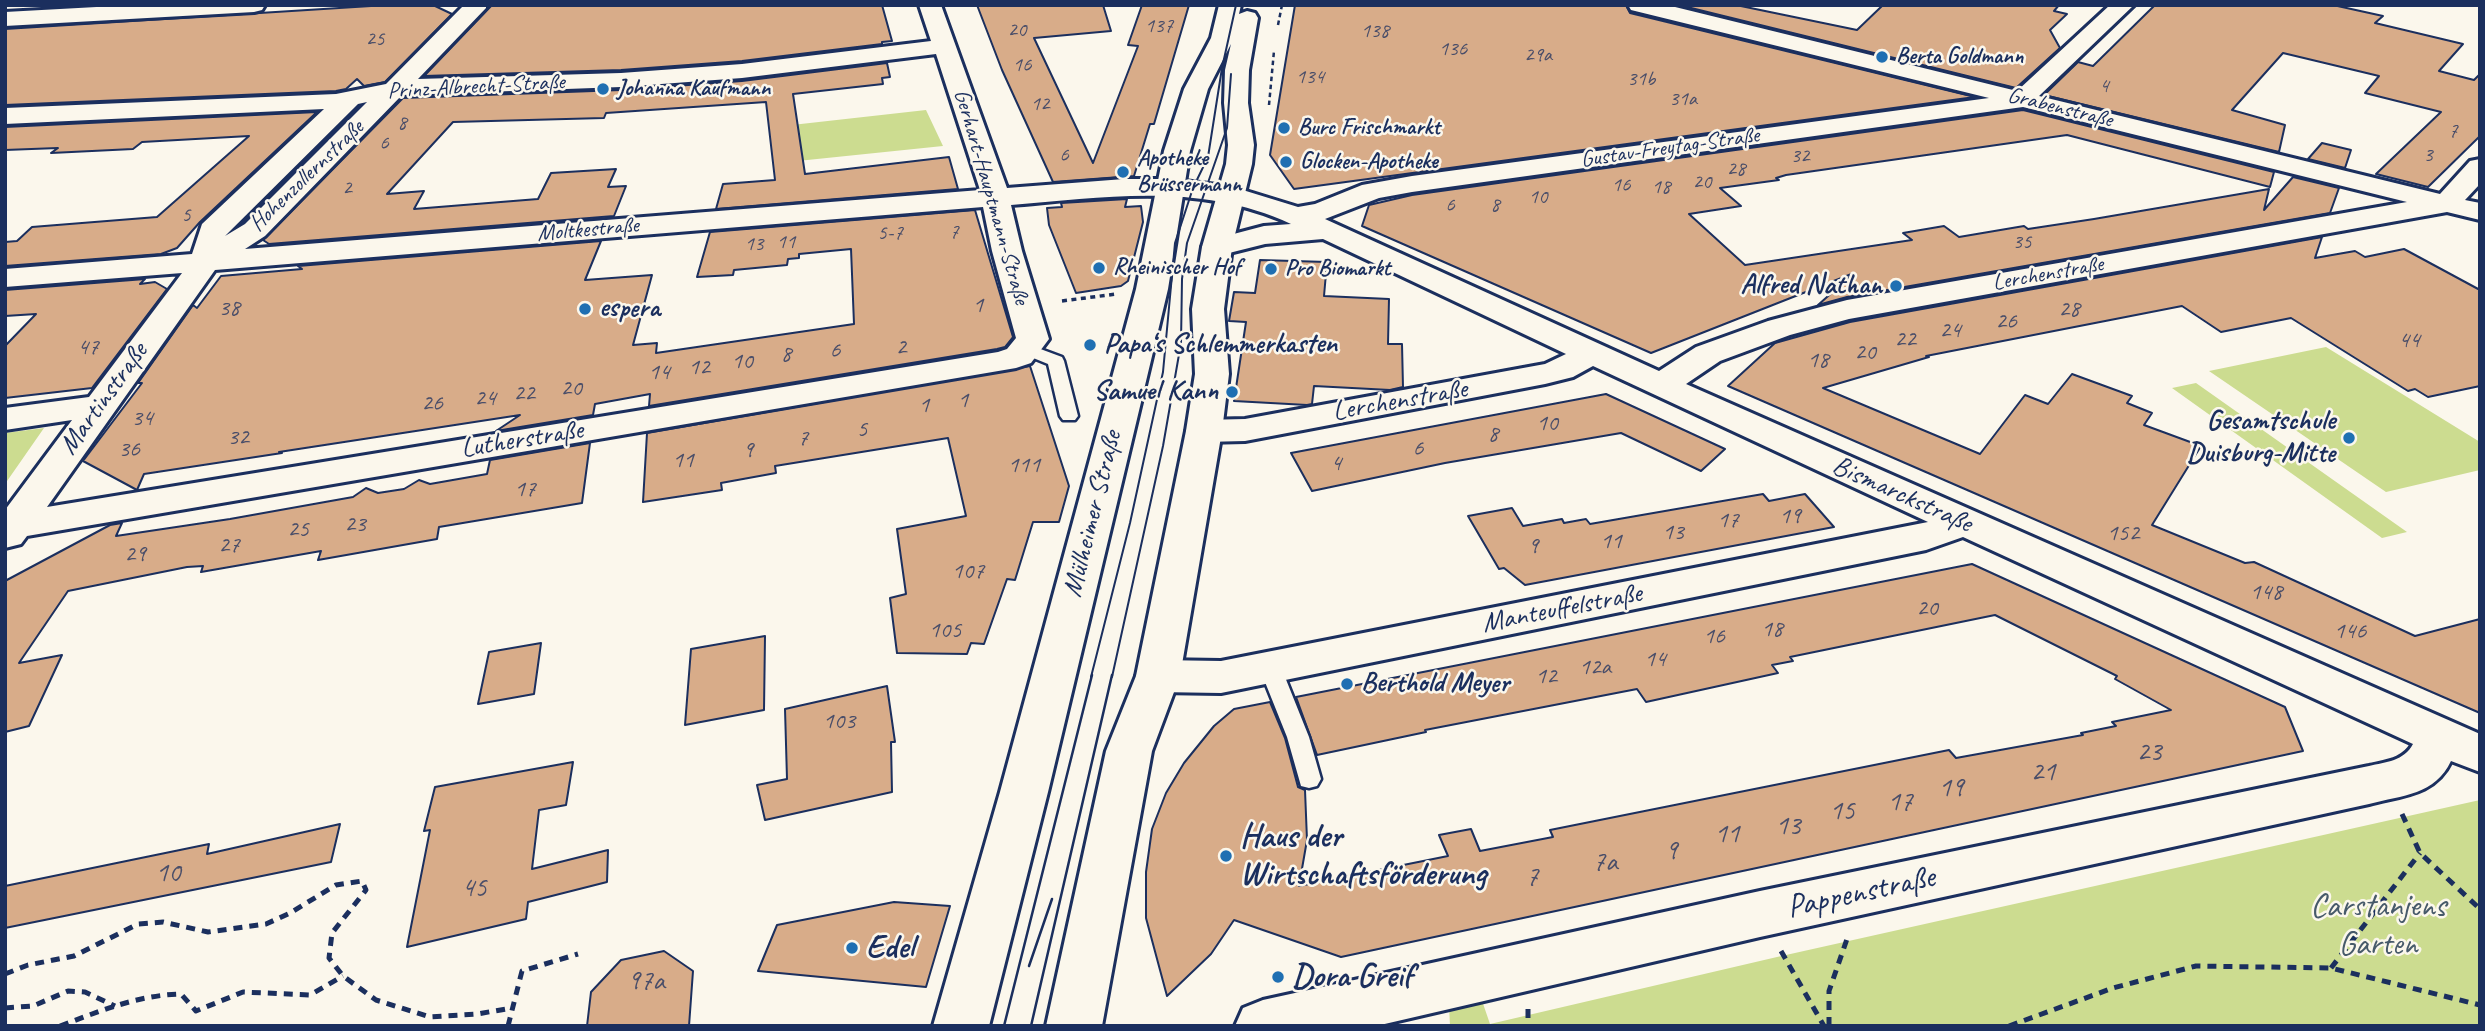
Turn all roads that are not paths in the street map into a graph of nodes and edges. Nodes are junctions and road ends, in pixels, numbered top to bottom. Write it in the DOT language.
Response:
graph roads {
  1 [pos="254,5"];
  2 [pos="475,5"];
  3 [pos="930,5"];
  4 [pos="1230,5"];
  5 [pos="1249,5"];
  6 [pos="1639,5"];
  7 [pos="2093,5"];
  8 [pos="2120,8"];
  9 [pos="5,19"];
  10 [pos="946,46"];
  11 [pos="383,64"];
  12 [pos="395,89"];
  13 [pos="348,99"];
  14 [pos="2022,99"];
  15 [pos="5,116"];
  16 [pos="2480,167"];
  17 [pos="1170,186"];
  18 [pos="1232,195"];
  19 [pos="993,198"];
  20 [pos="2446,204"];
  21 [pos="2480,212"];
  22 [pos="1314,221"];
  23 [pos="1217,247"];
  24 [pos="205,262"];
  25 [pos="5,278"];
  26 [pos="1027,349"];
  27 [pos="1593,353"];
  28 [pos="1663,384"];
  29 [pos="98,406"];
  30 [pos="1069,416"];
  31 [pos="5,419"];
  32 [pos="1203,430"];
  33 [pos="1963,523"];
  34 [pos="10,531"];
  35 [pos="1270,667"];
  36 [pos="1158,676"];
  37 [pos="2460,745"];
  38 [pos="1309,779"];
  39 [pos="961,1026"];
  40 [pos="1073,1026"];
  41 [pos="1263,1026"];
  1 -- 9 [label="street"];
  2 -- 12 [label="street, Hohenzollernstraße"];
  3 -- 10 [label="street, Gerhart-Hauptmann-Straße"];
  4 -- 17 [label="street, Mülheimer Straße"];
  5 -- 18 [label="street"];
  6 -- 14 [label="street, Grabenstraße"];
  7 -- 8 [label="street"];
  8 -- 14 [label="street"];
  10 -- 12 [label="street, Prinz-Albrecht-Straße"];
  10 -- 19 [label="street, Gerhart-Hauptmann-Straße"];
  11 -- 13 [label="street, Hohenzollernstraße"];
  12 -- 13 [label="street, Prinz-Albrecht-Straße"];
  12 -- 24 [label="street, Hohenzollernstraße"];
  13 -- 15 [label="street, Prinz-Albrecht-Straße"];
  13 -- 24 [label="street, Hohenzollernstraße"];
  14 -- 20 [label="street, Grabenstraße"];
  14 -- 22 [label="street, Gustav-Freytag-Straße"];
  16 -- 20 [label="street"];
  17 -- 18 [label="street, Bismarckstraße"];
  17 -- 19 [label="street, Moltkestraße"];
  17 -- 39 [label="street, Mülheimer Straße"];
  18 -- 22 [label="street, Bismarckstraße"];
  18 -- 23 [label="street"];
  19 -- 24 [label="street, Moltkestraße"];
  19 -- 26 [label="street, Gerhart-Hauptmann-Straße"];
  20 -- 21 [label="street, Grabenstraße"];
  20 -- 28 [label="street, Lerchenstraße"];
  22 -- 23 [label="street, Bismarckstraße"];
  22 -- 27 [label="street, Bismarckstraße"];
  23 -- 32 [label="street"];
  24 -- 25 [label="street, Moltkestraße"];
  24 -- 29 [label="street, Martinstraße"];
  26 -- 30 [label="lane"];
  26 -- 34 [label="street, Lutherstraße"];
  27 -- 28 [label="street, Bismarckstraße"];
  27 -- 32 [label="street, Lerchenstraße"];
  28 -- 33 [label="street, Bismarckstraße"];
  29 -- 31 [label="street"];
  29 -- 34 [label="street, Martinstraße"];
  32 -- 36 [label="street"];
  33 -- 35 [label="street, Manteuffelstraße"];
  33 -- 37 [label="street, Bismarckstraße"];
  35 -- 36 [label="street, Manteuffelstraße"];
  35 -- 38 [label="lane"];
  36 -- 40 [label="street"];
  37 -- 41 [label="street, Pappenstraße"];
}
